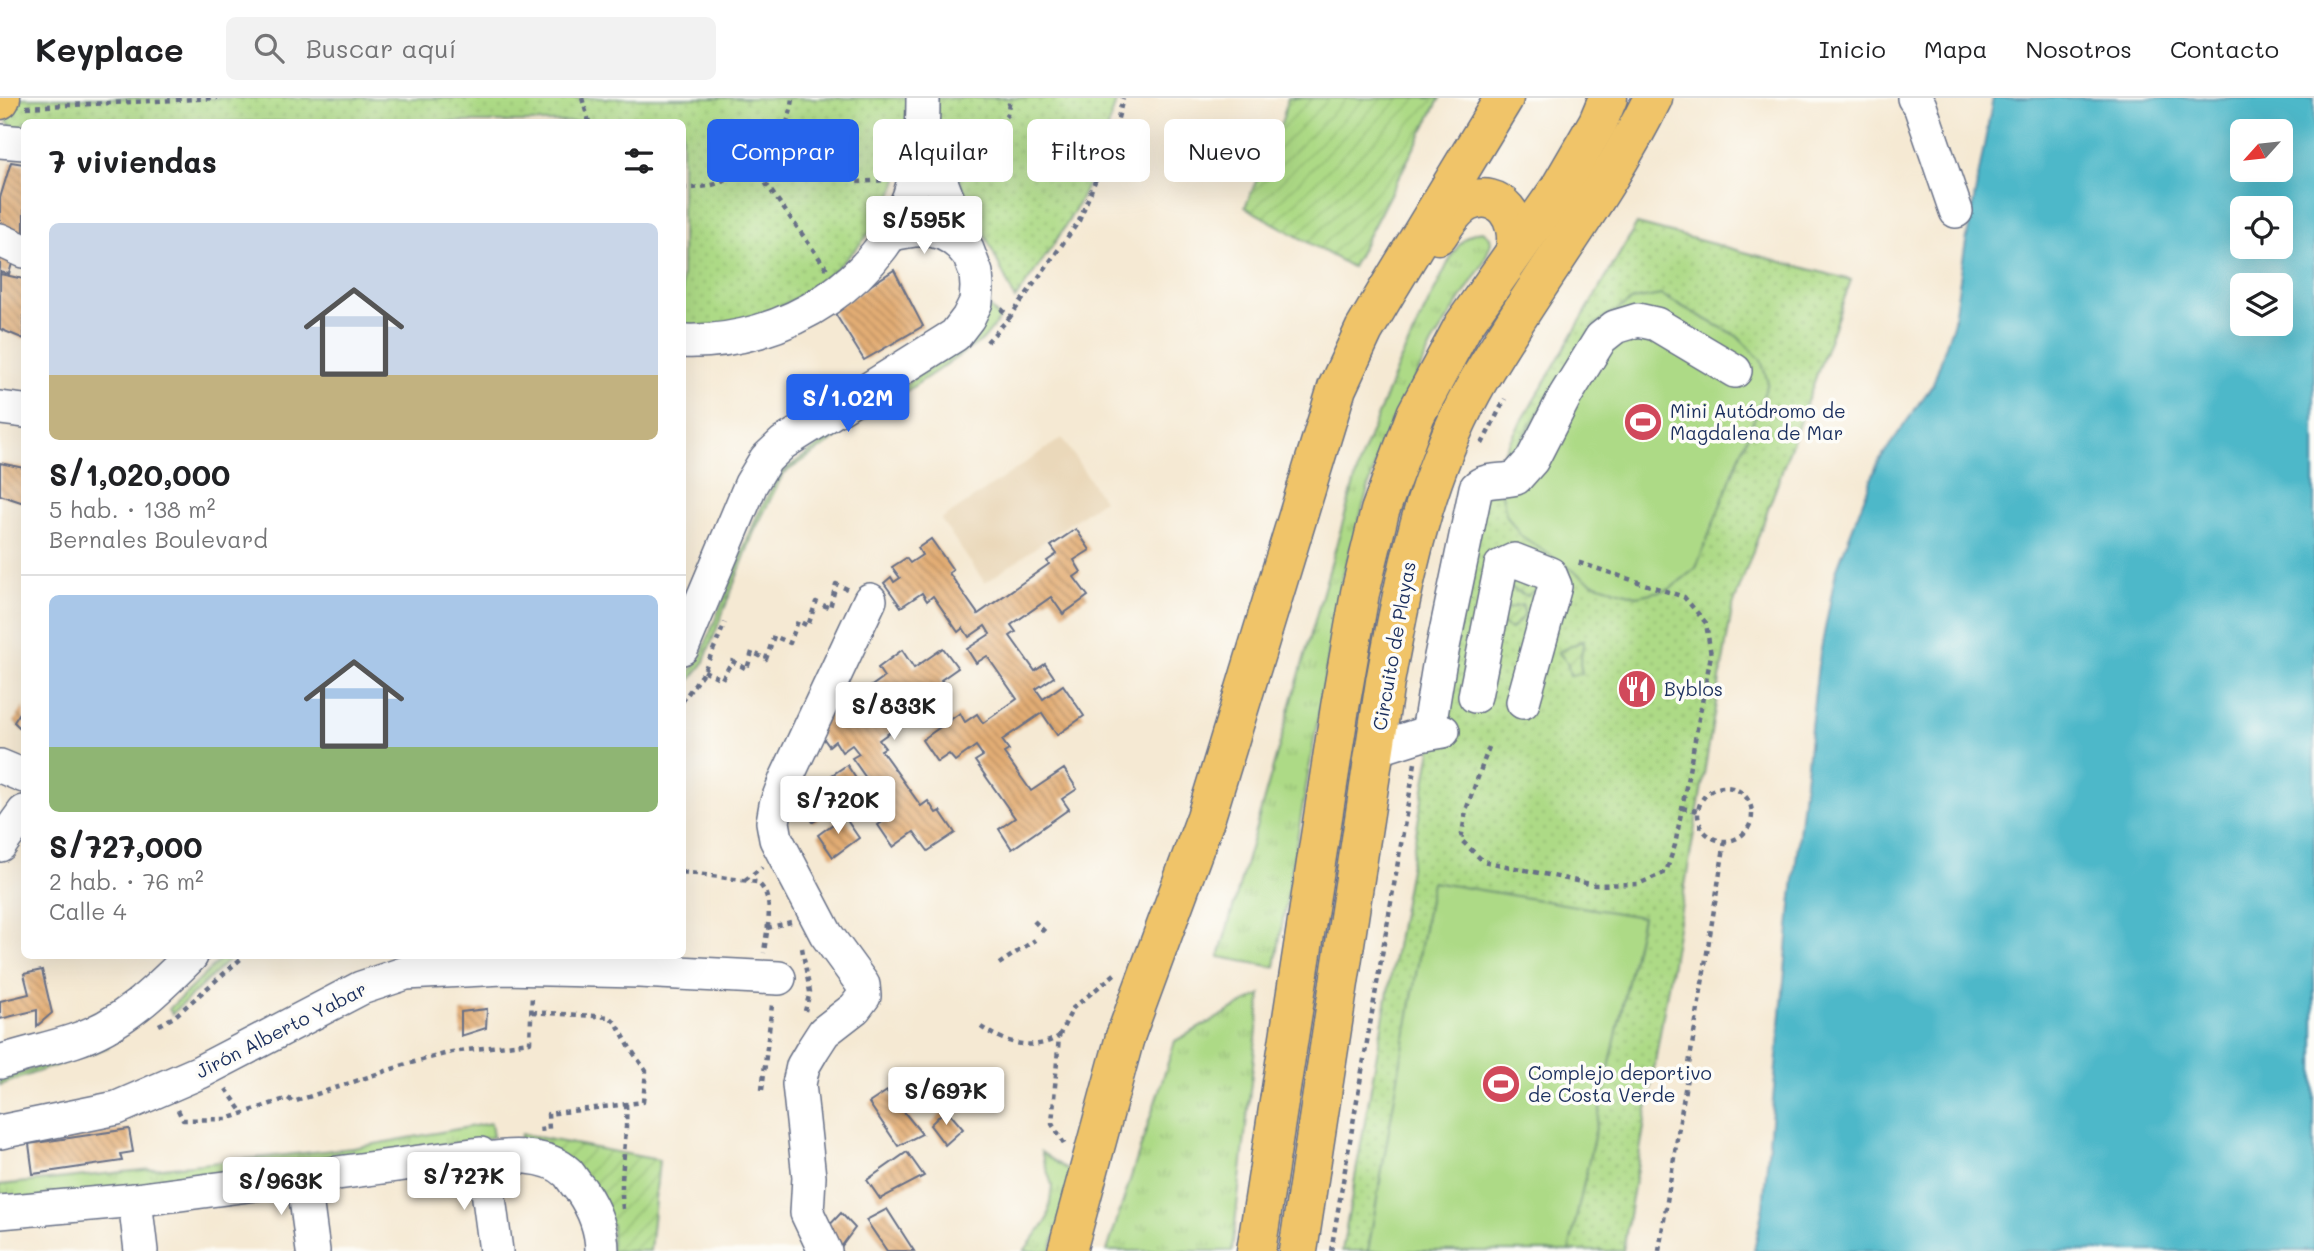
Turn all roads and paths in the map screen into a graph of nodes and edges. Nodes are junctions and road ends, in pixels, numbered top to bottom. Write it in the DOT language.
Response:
graph roads {
  1 [pos="217,98"];
  2 [pos="582,98"];
  3 [pos="793,98"];
  4 [pos="923,98"];
  5 [pos="1010,98"];
  6 [pos="1123,98"];
  7 [pos="1476,98"];
  8 [pos="1504,98"];
  9 [pos="1608,98"];
  10 [pos="1653,98"];
  11 [pos="1914,98"];
  12 [pos="7,102"];
  13 [pos="588,119"];
  14 [pos="787,119"];
  15 [pos="923,119"];
  16 [pos="1003,119"];
  17 [pos="0,141"];
  18 [pos="21,143"];
  19 [pos="724,182"];
  20 [pos="765,182"];
  21 [pos="914,182"];
  22 [pos="942,182"];
  23 [pos="686,188"];
  24 [pos="1956,211"];
  25 [pos="890,234"];
  26 [pos="0,240"];
  27 [pos="1515,249"];
  28 [pos="21,250"];
  29 [pos="968,254"];
  30 [pos="978,287"];
  31 [pos="841,289"];
  32 [pos="1010,317"];
  33 [pos="984,344"];
  34 [pos="686,347"];
  35 [pos="1735,371"];
  36 [pos="0,408"];
  37 [pos="21,411"];
  38 [pos="1569,560"];
  39 [pos="863,597"];
  40 [pos="727,617"];
  41 [pos="1397,617"];
  42 [pos="693,659"];
  43 [pos="1439,666"];
  44 [pos="686,686"];
  45 [pos="1475,696"];
  46 [pos="1523,702"];
  47 [pos="1489,747"];
  48 [pos="1376,749"];
  49 [pos="0,766"];
  50 [pos="21,775"];
  51 [pos="1682,808"];
  52 [pos="1698,811"];
  53 [pos="21,816"];
  54 [pos="1206,817"];
  55 [pos="1725,841"];
  56 [pos="0,845"];
  57 [pos="686,873"];
  58 [pos="752,876"];
  59 [pos="745,880"];
  60 [pos="1034,921"];
  61 [pos="1046,933"];
  62 [pos="1035,940"];
  63 [pos="188,959"];
  64 [pos="999,964"];
  65 [pos="533,969"];
  66 [pos="1119,970"];
  67 [pos="771,983"];
  68 [pos="531,1012"];
  69 [pos="981,1027"];
  70 [pos="1059,1036"];
  71 [pos="1125,1037"];
  72 [pos="0,1062"];
  73 [pos="167,1088"];
  74 [pos="762,1090"];
  75 [pos="626,1104"];
  76 [pos="0,1132"];
  77 [pos="528,1132"];
  78 [pos="482,1157"];
  79 [pos="1092,1166"];
  80 [pos="303,1176"];
  81 [pos="135,1200"];
  82 [pos="0,1212"];
  83 [pos="624,1219"];
  84 [pos="141,1251"];
  85 [pos="313,1251"];
  86 [pos="496,1251"];
  87 [pos="601,1251"];
  88 [pos="825,1251"];
  89 [pos="1067,1251"];
  90 [pos="1256,1251"];
  91 [pos="1298,1251"];
  92 [pos="1659,1251"];
  1 -- 12 [label="path"];
  2 -- 13 [label="path"];
  3 -- 14 [label="path"];
  4 -- 15 [label="street"];
  5 -- 16 [label="path"];
  6 -- 32 [label="path"];
  7 -- 71 [label="main road"];
  8 -- 54 [label="main road"];
  9 -- 27 [label="main road"];
  10 -- 41 [label="main road, Circuito de Playas"];
  11 -- 24 [label="street"];
  17 -- 18 [label="street"];
  19 -- 23 [label="path"];
  20 -- 31 [label="path"];
  21 -- 25 [label="street"];
  22 -- 29 [label="street"];
  25 -- 29 [label="street"];
  25 -- 31 [label="street"];
  26 -- 28 [label="street"];
  27 -- 54 [label="main road"];
  27 -- 90 [label="main road"];
  29 -- 30 [label="street"];
  30 -- 32 [label="path"];
  30 -- 42 [label="street"];
  31 -- 34 [label="street"];
  32 -- 33 [label="path"];
  35 -- 43 [label="street"];
  36 -- 37 [label="street"];
  38 -- 51 [label="path"];
  39 -- 42 [label="path"];
  39 -- 88 [label="street"];
  40 -- 42 [label="path"];
  41 -- 43 [label="street"];
  41 -- 48 [label="main road, Circuito de Playas"];
  42 -- 44 [label="path"];
  43 -- 48 [label="street"];
  45 -- 46 [label="street"];
  47 -- 51 [label="path"];
  48 -- 91 [label="main road, Circuito de Playas"];
  49 -- 50 [label="street"];
  51 -- 52 [label="path"];
  52 -- 55 [label="path"];
  52 -- 55 [label="path"];
  53 -- 56 [label="street"];
  54 -- 71 [label="main road"];
  55 -- 92 [label="path"];
  57 -- 59 [label="path"];
  58 -- 59 [label="path"];
  59 -- 67 [label="path"];
  60 -- 61 [label="path"];
  62 -- 64 [label="path"];
  63 -- 72 [label="street"];
  65 -- 67 [label="street, Jirón Alberto Yabar"];
  65 -- 68 [label="path"];
  65 -- 73 [label="street, Jirón Alberto Yabar"];
  66 -- 70 [label="path"];
  67 -- 74 [label="path"];
  68 -- 73 [label="path"];
  68 -- 75 [label="path"];
  69 -- 70 [label="path"];
  70 -- 79 [label="path"];
  71 -- 79 [label="main road"];
  73 -- 76 [label="street, Jirón Alberto Yabar"];
  75 -- 77 [label="path"];
  75 -- 83 [label="path"];
  78 -- 80 [label="street"];
  78 -- 86 [label="street"];
  78 -- 87 [label="street"];
  79 -- 89 [label="main road"];
  80 -- 81 [label="street"];
  80 -- 85 [label="street"];
  81 -- 82 [label="street"];
  81 -- 84 [label="street"];
}
